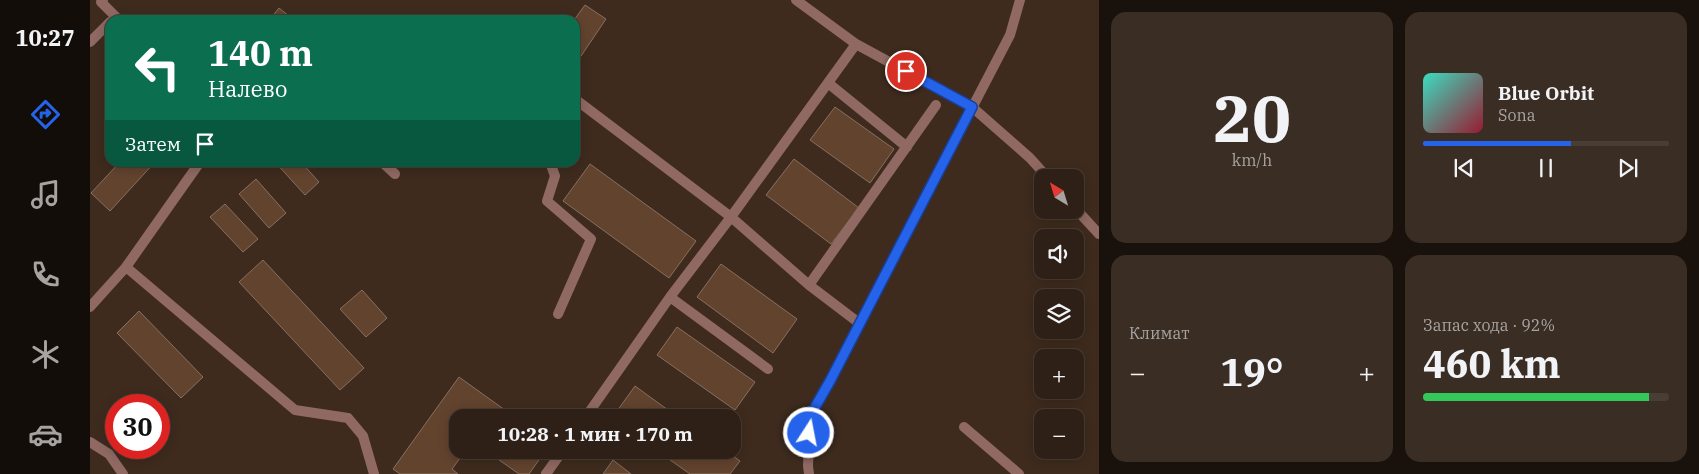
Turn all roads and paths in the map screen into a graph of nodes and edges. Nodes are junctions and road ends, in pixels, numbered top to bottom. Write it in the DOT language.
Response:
graph roads {
  1 [pos="103,0"];
  2 [pos="796,0"];
  3 [pos="1020,0"];
  4 [pos="111,15"];
  5 [pos="105,28"];
  6 [pos="90,42"];
  7 [pos="856,44"];
  8 [pos="828,83"];
  9 [pos="580,103"];
  10 [pos="936,105"];
  11 [pos="972,107"];
  12 [pos="907,147"];
  13 [pos="196,167"];
  14 [pos="387,167"];
  15 [pos="552,167"];
  16 [pos="1040,169"];
  17 [pos="395,174"];
  18 [pos="731,217"];
  19 [pos="1084,218"];
  20 [pos="1099,234"];
  21 [pos="126,267"];
  22 [pos="809,285"];
  23 [pos="670,297"];
  24 [pos="90,307"];
  25 [pos="558,314"];
  26 [pos="859,323"];
  27 [pos="768,369"];
  28 [pos="591,409"];
  29 [pos="964,427"];
  30 [pos="90,442"];
  31 [pos="557,459"];
  32 [pos="123,474"];
  33 [pos="374,474"];
  34 [pos="546,474"];
  35 [pos="809,474"];
  36 [pos="1019,474"];
  1 -- 4 [label="street"];
  2 -- 7 [label="street"];
  3 -- 11 [label="street"];
  5 -- 6 [label="street"];
  7 -- 8 [label="street"];
  7 -- 11 [label="street"];
  8 -- 12 [label="street"];
  8 -- 18 [label="street"];
  9 -- 18 [label="street"];
  10 -- 12 [label="street"];
  11 -- 16 [label="street"];
  11 -- 26 [label="street"];
  12 -- 22 [label="street"];
  13 -- 21 [label="street"];
  14 -- 17 [label="street"];
  15 -- 25 [label="street"];
  18 -- 22 [label="street"];
  18 -- 23 [label="street"];
  19 -- 20 [label="street"];
  21 -- 24 [label="street"];
  21 -- 33 [label="street"];
  22 -- 26 [label="street"];
  23 -- 27 [label="street"];
  23 -- 28 [label="street"];
  26 -- 35 [label="street"];
  29 -- 36 [label="street"];
  30 -- 32 [label="street"];
  31 -- 34 [label="street"];
}
